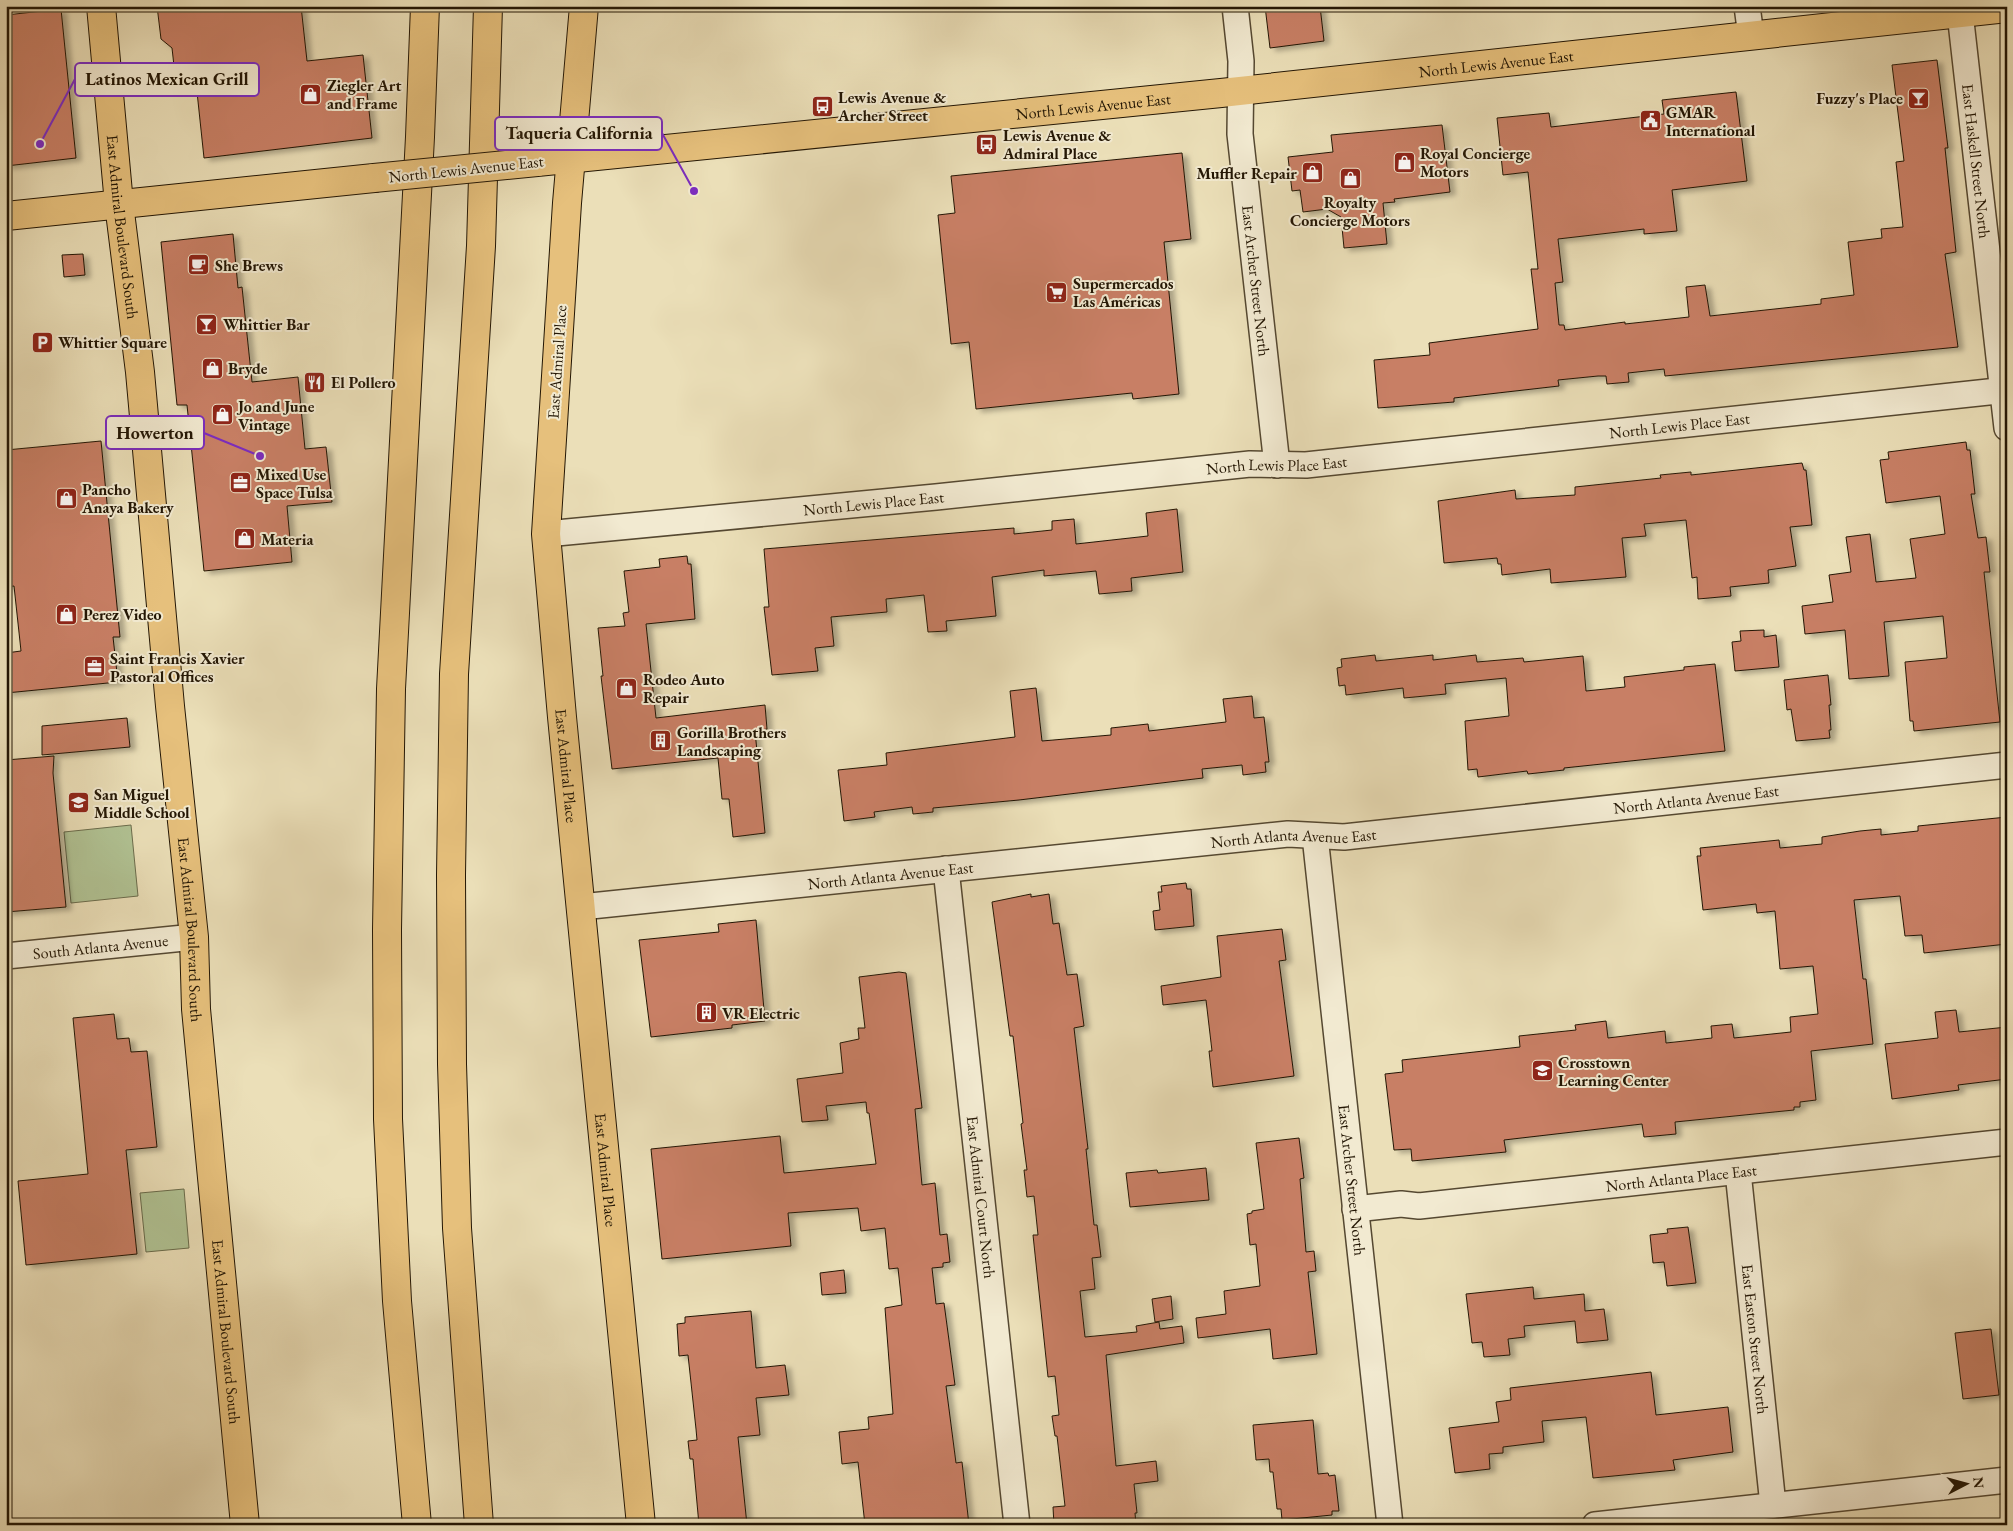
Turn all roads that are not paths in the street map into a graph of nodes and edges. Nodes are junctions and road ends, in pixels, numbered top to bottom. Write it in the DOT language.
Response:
graph roads {
  1 [pos="101,6"];
  2 [pos="425,6"];
  3 [pos="488,6"];
  4 [pos="584,6"];
  5 [pos="1235,6"];
  6 [pos="1747,6"];
  7 [pos="2007,8"];
  8 [pos="1960,13"];
  9 [pos="1750,36"];
  10 [pos="1240,91"];
  11 [pos="572,159"];
  12 [pos="119,204"];
  13 [pos="6,216"];
  14 [pos="2005,390"];
  15 [pos="2007,428"];
  16 [pos="1278,465"];
  17 [pos="546,534"];
  18 [pos="2007,765"];
  19 [pos="1315,836"];
  20 [pos="946,868"];
  21 [pos="581,907"];
  22 [pos="194,937"];
  23 [pos="6,956"];
  24 [pos="2007,1142"];
  25 [pos="1738,1172"];
  26 [pos="1355,1209"];
  27 [pos="2007,1480"];
  28 [pos="1773,1505"];
  29 [pos="245,1525"];
  30 [pos="417,1525"];
  31 [pos="479,1525"];
  32 [pos="641,1525"];
  33 [pos="1017,1525"];
  34 [pos="1390,1525"];
  35 [pos="1595,1525"];
  1 -- 12 [label="main road, East Admiral Boulevard South"];
  2 -- 30 [label="main road"];
  3 -- 31 [label="main road"];
  4 -- 11 [label="main road, East Admiral Place"];
  5 -- 10 [label="street, East Archer Street North"];
  6 -- 9 [label="street"];
  7 -- 8 [label="main road, North Lewis Avenue East"];
  8 -- 9 [label="main road, North Lewis Avenue East"];
  8 -- 14 [label="street, East Haskell Street North"];
  9 -- 10 [label="main road, North Lewis Avenue East"];
  10 -- 11 [label="main road, North Lewis Avenue East"];
  10 -- 16 [label="street, East Archer Street North"];
  11 -- 12 [label="main road, North Lewis Avenue East, bridge"];
  11 -- 17 [label="main road, East Admiral Place"];
  12 -- 13 [label="main road, North Lewis Avenue East"];
  12 -- 22 [label="main road, East Admiral Boulevard South"];
  14 -- 15 [label="street, East Haskell Street North"];
  14 -- 16 [label="street, North Lewis Place East"];
  16 -- 17 [label="street, North Lewis Place East"];
  17 -- 21 [label="main road, East Admiral Place"];
  18 -- 19 [label="street, North Atlanta Avenue East"];
  19 -- 20 [label="street, North Atlanta Avenue East"];
  19 -- 26 [label="street, East Archer Street North"];
  20 -- 21 [label="street, North Atlanta Avenue East"];
  20 -- 33 [label="street, East Admiral Court North"];
  21 -- 32 [label="main road, East Admiral Place"];
  22 -- 23 [label="street, South Atlanta Avenue"];
  22 -- 29 [label="main road, East Admiral Boulevard South"];
  24 -- 25 [label="street, North Atlanta Place East"];
  25 -- 26 [label="street, North Atlanta Place East"];
  25 -- 28 [label="street, East Easton Street North"];
  26 -- 34 [label="street, East Archer Street North"];
  27 -- 28 [label="street"];
  28 -- 35 [label="street"];
}
